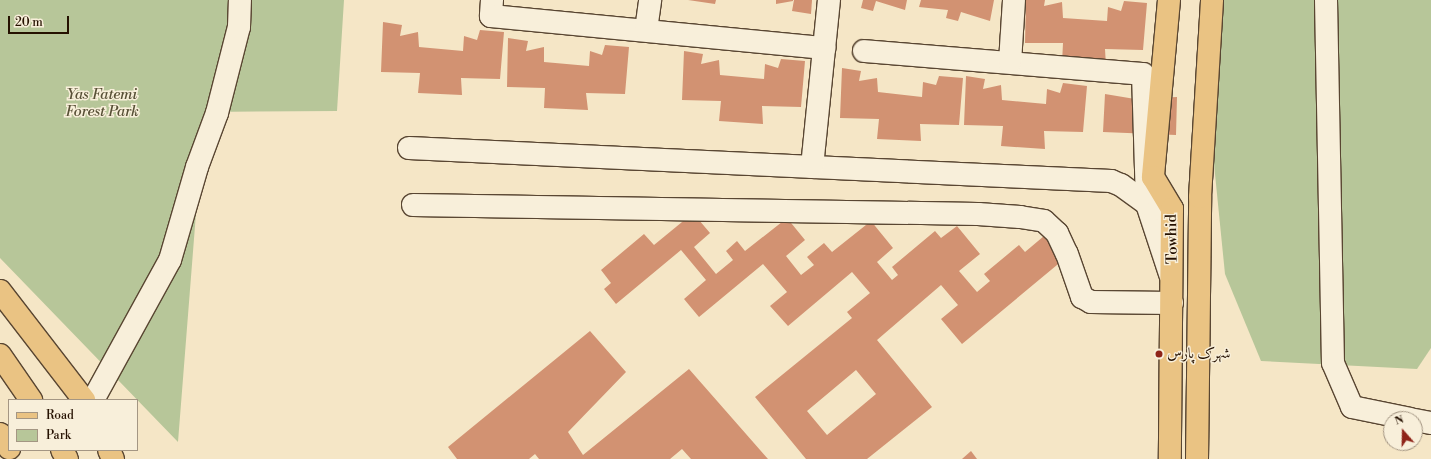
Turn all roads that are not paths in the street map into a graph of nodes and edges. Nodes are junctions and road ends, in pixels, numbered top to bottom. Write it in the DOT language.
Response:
graph roads {
  1 [pos="240,0"];
  2 [pos="492,0"];
  3 [pos="650,0"];
  4 [pos="829,0"];
  5 [pos="1014,0"];
  6 [pos="1169,0"];
  7 [pos="1212,0"];
  8 [pos="1326,0"];
  9 [pos="646,30"];
  10 [pos="824,48"];
  11 [pos="864,51"];
  12 [pos="1010,62"];
  13 [pos="409,148"];
  14 [pos="812,167"];
  15 [pos="1147,204"];
  16 [pos="413,205"];
  17 [pos="1172,209"];
  18 [pos="1172,280"];
  19 [pos="0,291"];
  20 [pos="1172,303"];
  21 [pos="1200,304"];
  22 [pos="0,355"];
  23 [pos="30,399"];
  24 [pos="83,399"];
  25 [pos="94,399"];
  26 [pos="1383,414"];
  27 [pos="1170,459"];
  28 [pos="1198,459"];
  1 -- 25 [label="street"];
  2 -- 9 [label="street"];
  3 -- 9 [label="street"];
  4 -- 10 [label="street"];
  5 -- 12 [label="street"];
  6 -- 17 [label="main road, Towhid"];
  7 -- 21 [label="main road, Towhid"];
  8 -- 26 [label="street"];
  9 -- 10 [label="street"];
  10 -- 14 [label="street"];
  11 -- 12 [label="street"];
  12 -- 15 [label="street"];
  13 -- 14 [label="street"];
  14 -- 15 [label="street"];
  15 -- 17 [label="street"];
  15 -- 18 [label="street"];
  16 -- 20 [label="street"];
  17 -- 18 [label="main road, Towhid"];
  18 -- 20 [label="main road, Towhid"];
  19 -- 24 [label="main road"];
  20 -- 21 [label="main road"];
  20 -- 27 [label="main road, Towhid"];
  21 -- 28 [label="main road, Towhid"];
  22 -- 23 [label="main road"];
}
